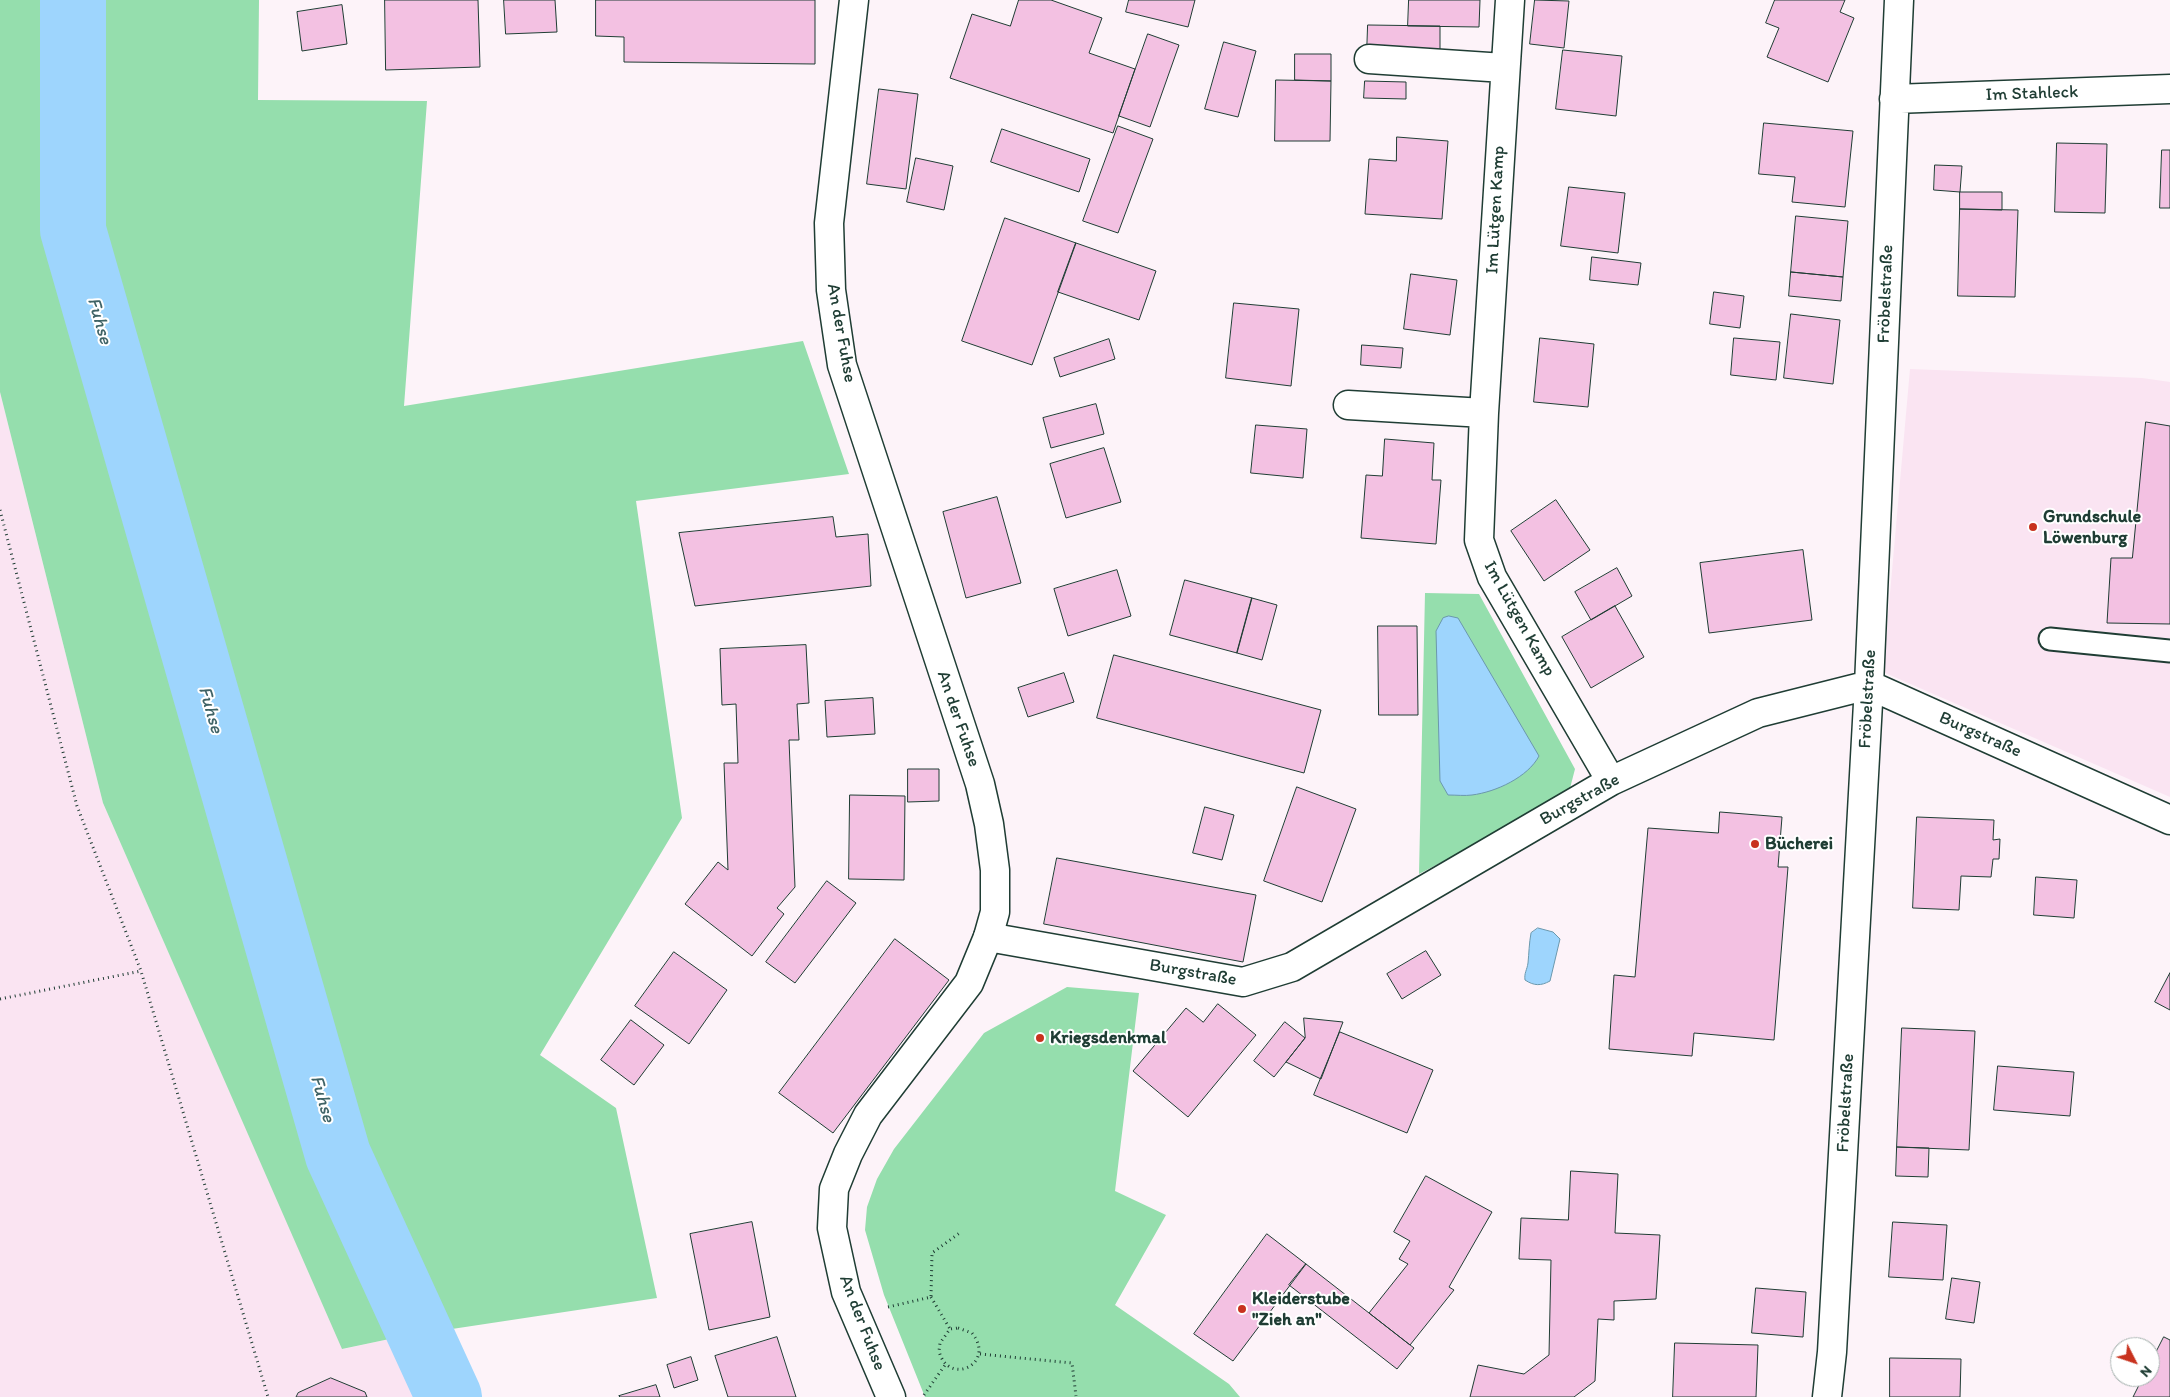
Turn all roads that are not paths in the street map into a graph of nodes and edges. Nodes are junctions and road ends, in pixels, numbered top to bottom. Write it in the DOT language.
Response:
graph roads {
  1 [pos="854,0"];
  2 [pos="1510,0"];
  3 [pos="1899,0"];
  4 [pos="1369,59"];
  5 [pos="1504,68"];
  6 [pos="2170,89"];
  7 [pos="1894,99"];
  8 [pos="1348,405"];
  9 [pos="1484,413"];
  10 [pos="2050,639"];
  11 [pos="2170,651"];
  12 [pos="1869,685"];
  13 [pos="1611,781"];
  14 [pos="2170,820"];
  15 [pos="988,937"];
  16 [pos="891,1397"];
  17 [pos="1827,1397"];
  1 -- 15 [label="street, An der Fuhse"];
  2 -- 5 [label="street, Im Lütgen Kamp"];
  3 -- 7 [label="street, Fröbelstraße"];
  4 -- 5 [label="street"];
  5 -- 9 [label="street, Im Lütgen Kamp"];
  6 -- 7 [label="street, Im Stahleck"];
  7 -- 12 [label="street, Fröbelstraße"];
  8 -- 9 [label="street"];
  9 -- 13 [label="street, Im Lütgen Kamp"];
  10 -- 11 [label="lane"];
  12 -- 13 [label="street, Burgstraße"];
  12 -- 14 [label="street, Burgstraße"];
  12 -- 17 [label="street, Fröbelstraße"];
  13 -- 15 [label="street, Burgstraße"];
  15 -- 16 [label="street, An der Fuhse"];
}
